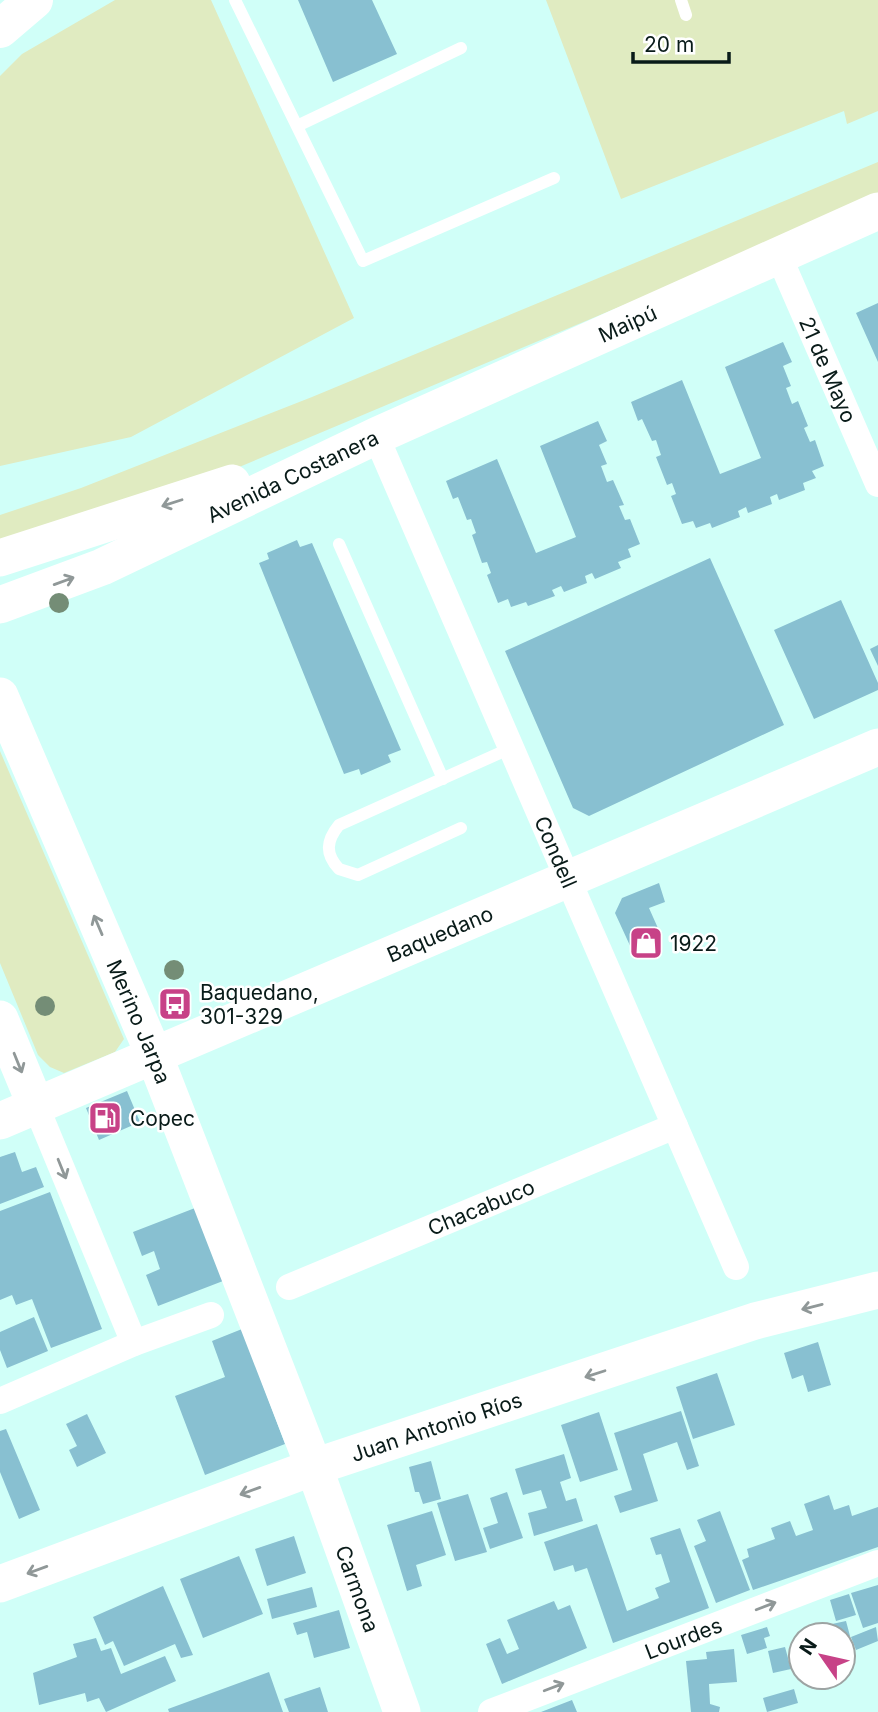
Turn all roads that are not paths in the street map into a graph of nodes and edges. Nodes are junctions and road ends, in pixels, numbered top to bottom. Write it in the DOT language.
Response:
graph roads {
  1 [pos="10,0"];
  2 [pos="34,0"];
  3 [pos="235,0"];
  4 [pos="681,0"];
  5 [pos="0,10"];
  6 [pos="686,15"];
  7 [pos="0,29"];
  8 [pos="461,48"];
  9 [pos="297,125"];
  10 [pos="554,178"];
  11 [pos="878,211"];
  12 [pos="778,254"];
  13 [pos="376,436"];
  14 [pos="878,484"];
  15 [pos="339,544"];
  16 [pos="0,558"];
  17 [pos="0,605"];
  18 [pos="0,696"];
  19 [pos="878,747"];
  20 [pos="511,748"];
  21 [pos="443,779"];
  22 [pos="461,828"];
  23 [pos="568,879"];
  24 [pos="0,1019"];
  25 [pos="154,1055"];
  26 [pos="36,1106"];
  27 [pos="0,1121"];
  28 [pos="675,1126"];
  29 [pos="736,1267"];
  30 [pos="289,1287"];
  31 [pos="878,1290"];
  32 [pos="211,1315"];
  33 [pos="134,1343"];
  34 [pos="0,1401"];
  35 [pos="314,1467"];
  36 [pos="878,1563"];
  37 [pos="0,1584"];
  38 [pos="402,1712"];
  39 [pos="491,1712"];
  1 -- 5 [label="main road"];
  2 -- 7 [label="main road"];
  3 -- 9 [label="lane"];
  4 -- 6 [label="lane"];
  8 -- 9 [label="lane"];
  9 -- 10 [label="lane"];
  11 -- 12 [label="main road, Maipú"];
  12 -- 13 [label="main road, Maipú"];
  12 -- 14 [label="street, 21 de Mayo"];
  13 -- 16 [label="main road, Avenida Costanera, one-way"];
  17 -- 13 [label="main road, Avenida Costanera, one-way"];
  13 -- 20 [label="street, Condell"];
  15 -- 21 [label="lane"];
  25 -- 18 [label="main road, Merino Jarpa, one-way"];
  19 -- 23 [label="main road, Baquedano"];
  20 -- 21 [label="lane"];
  20 -- 23 [label="street, Condell"];
  21 -- 22 [label="lane"];
  23 -- 25 [label="main road, Baquedano"];
  23 -- 28 [label="street, Condell"];
  24 -- 26 [label="main road, one-way"];
  25 -- 26 [label="main road, Baquedano"];
  25 -- 35 [label="main road, Merino Jarpa"];
  26 -- 27 [label="main road, Baquedano"];
  26 -- 33 [label="street, one-way"];
  28 -- 29 [label="street, Condell"];
  28 -- 30 [label="street, Chacabuco"];
  31 -- 35 [label="main road, Juan Antonio Ríos, one-way"];
  32 -- 33 [label="street"];
  33 -- 34 [label="street"];
  35 -- 37 [label="main road, Juan Antonio Ríos, one-way"];
  35 -- 38 [label="main road, Carmona"];
  39 -- 36 [label="street, Lourdes, one-way"];
}
